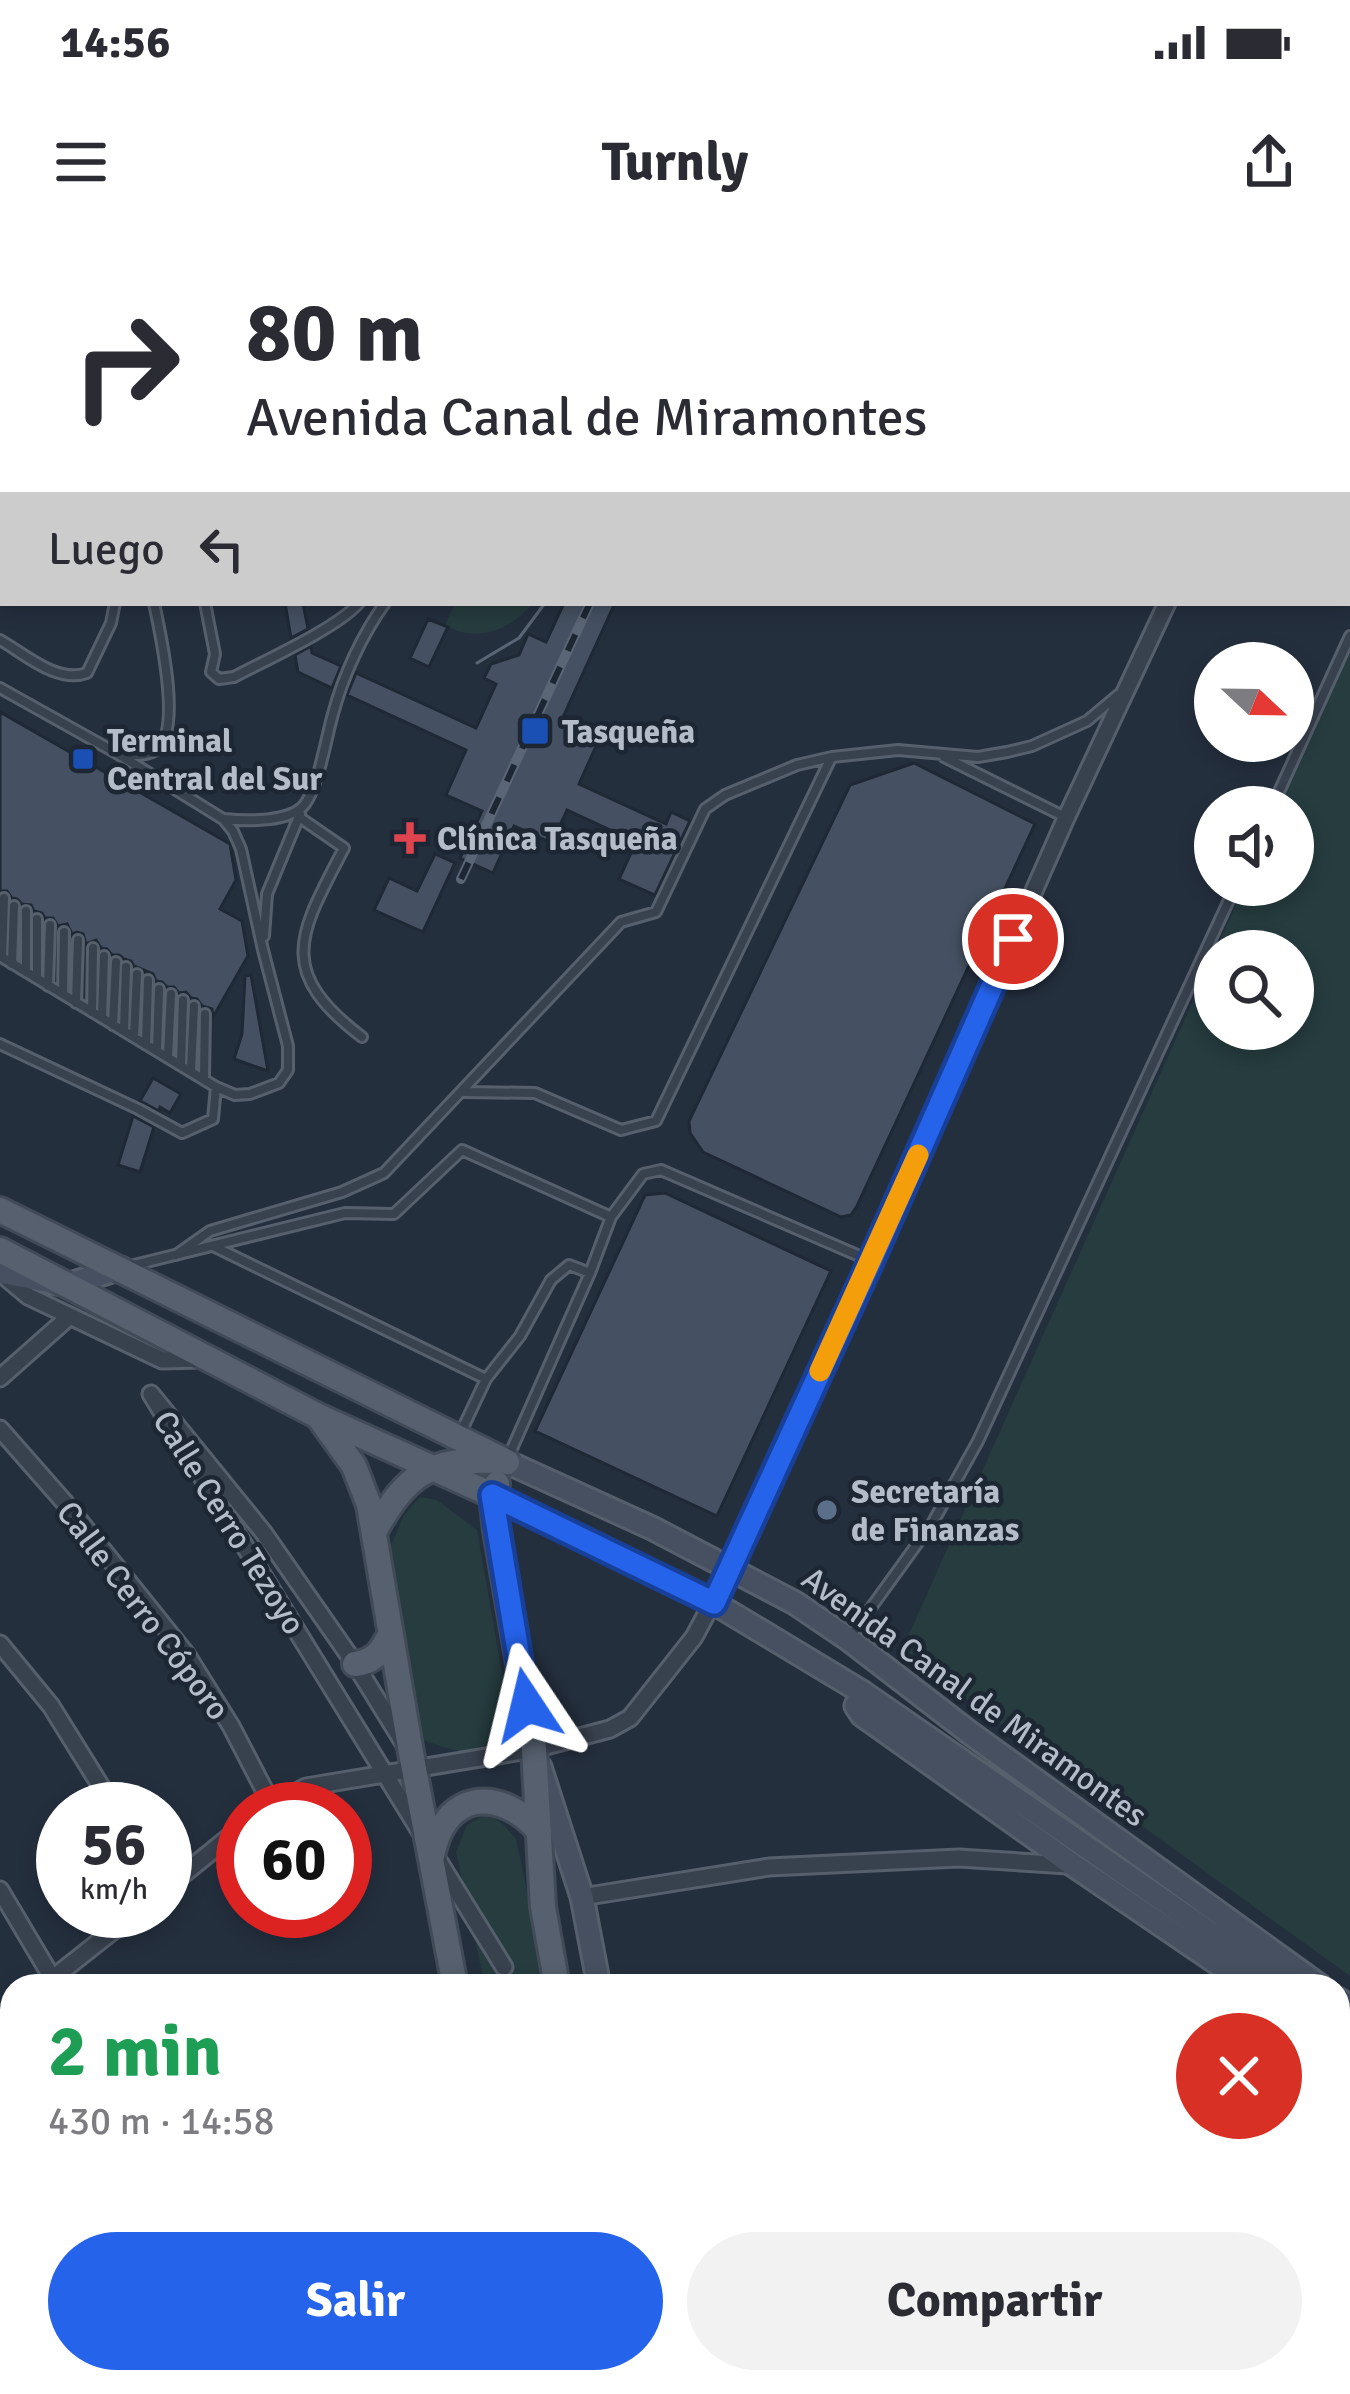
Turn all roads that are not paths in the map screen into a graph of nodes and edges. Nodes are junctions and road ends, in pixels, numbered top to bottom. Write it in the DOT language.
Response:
graph roads {
  1 [pos="114,606"];
  2 [pos="155,606"];
  3 [pos="206,606"];
  4 [pos="356,606"];
  5 [pos="383,606"];
  6 [pos="1166,606"];
  7 [pos="1350,636"];
  8 [pos="0,640"];
  9 [pos="1128,686"];
  10 [pos="0,688"];
  11 [pos="936,753"];
  12 [pos="118,754"];
  13 [pos="832,757"];
  14 [pos="1282,786"];
  15 [pos="304,806"];
  16 [pos="299,817"];
  17 [pos="1066,818"];
  18 [pos="223,819"];
  19 [pos="4,898"];
  20 [pos="14,906"];
  21 [pos="1226,906"];
  22 [pos="26,911"];
  23 [pos="38,919"];
  24 [pos="50,925"];
  25 [pos="64,932"];
  26 [pos="78,940"];
  27 [pos="93,948"];
  28 [pos="263,950"];
  29 [pos="104,956"];
  30 [pos="1,957"];
  31 [pos="116,962"];
  32 [pos="12,964"];
  33 [pos="126,968"];
  34 [pos="26,972"];
  35 [pos="137,974"];
  36 [pos="37,978"];
  37 [pos="148,980"];
  38 [pos="48,986"];
  39 [pos="159,988"];
  40 [pos="63,994"];
  41 [pos="171,994"];
  42 [pos="183,1000"];
  43 [pos="76,1003"];
  44 [pos="194,1006"];
  45 [pos="92,1012"];
  46 [pos="205,1014"];
  47 [pos="102,1018"];
  48 [pos="113,1024"];
  49 [pos="124,1031"];
  50 [pos="134,1037"];
  51 [pos="362,1037"];
  52 [pos="0,1044"];
  53 [pos="146,1045"];
  54 [pos="157,1050"];
  55 [pos="168,1056"];
  56 [pos="181,1065"];
  57 [pos="191,1072"];
  58 [pos="204,1078"];
  59 [pos="216,1087"];
  60 [pos="463,1092"];
  61 [pos="0,1210"];
  62 [pos="610,1216"];
  63 [pos="213,1246"];
  64 [pos="0,1250"];
  65 [pos="176,1255"];
  66 [pos="871,1261"];
  67 [pos="121,1268"];
  68 [pos="0,1272"];
  69 [pos="590,1273"];
  70 [pos="67,1285"];
  71 [pos="70,1316"];
  72 [pos="209,1359"];
  73 [pos="0,1378"];
  74 [pos="486,1378"];
  75 [pos="318,1416"];
  76 [pos="0,1429"];
  77 [pos="459,1438"];
  78 [pos="507,1462"];
  79 [pos="431,1468"];
  80 [pos="492,1495"];
  81 [pos="374,1532"];
  82 [pos="731,1568"];
  83 [pos="714,1603"];
  84 [pos="390,1636"];
  85 [pos="848,1639"];
  86 [pos="0,1644"];
  87 [pos="355,1664"];
  88 [pos="862,1692"];
  89 [pos="970,1733"];
  90 [pos="535,1749"];
  91 [pos="412,1761"];
  92 [pos="99,1782"];
  93 [pos="257,1782"];
  94 [pos="323,1782"];
  95 [pos="539,1831"];
  96 [pos="216,1848"];
  97 [pos="1073,1865"];
  98 [pos="432,1866"];
  99 [pos="192,1867"];
  100 [pos="0,1890"];
  101 [pos="582,1897"];
  102 [pos="106,1938"];
  103 [pos="504,1967"];
  104 [pos="46,1974"];
  105 [pos="63,1974"];
  106 [pos="453,1974"];
  107 [pos="555,1974"];
  108 [pos="597,1974"];
  109 [pos="1231,1974"];
  110 [pos="1270,1974"];
  111 [pos="1303,1974"];
  1 -- 8 [label="lane"];
  2 -- 12 [label="lane"];
  3 -- 4 [label="lane"];
  5 -- 15 [label="lane"];
  6 -- 9 [label="street"];
  7 -- 14 [label="lane"];
  9 -- 11 [label="lane"];
  9 -- 17 [label="street"];
  10 -- 12 [label="lane"];
  11 -- 13 [label="lane"];
  11 -- 17 [label="lane"];
  12 -- 18 [label="lane"];
  13 -- 60 [label="lane"];
  13 -- 60 [label="lane"];
  15 -- 16 [label="lane"];
  15 -- 18 [label="lane"];
  16 -- 28 [label="lane"];
  16 -- 51 [label="lane"];
  17 -- 66 [label="street"];
  18 -- 28 [label="lane"];
  19 -- 30 [label="lane"];
  20 -- 32 [label="lane"];
  21 -- 85 [label="lane"];
  22 -- 34 [label="lane"];
  23 -- 36 [label="lane"];
  24 -- 38 [label="lane"];
  25 -- 40 [label="lane"];
  26 -- 43 [label="lane"];
  27 -- 45 [label="lane"];
  28 -- 59 [label="lane"];
  29 -- 47 [label="lane"];
  30 -- 32 [label="lane"];
  31 -- 48 [label="lane"];
  32 -- 34 [label="lane"];
  33 -- 49 [label="lane"];
  34 -- 36 [label="lane"];
  35 -- 50 [label="lane"];
  36 -- 38 [label="lane"];
  37 -- 53 [label="lane"];
  38 -- 40 [label="lane"];
  39 -- 54 [label="lane"];
  40 -- 43 [label="lane"];
  41 -- 55 [label="lane"];
  42 -- 56 [label="lane"];
  43 -- 45 [label="lane"];
  44 -- 57 [label="lane"];
  45 -- 47 [label="lane"];
  46 -- 58 [label="lane"];
  47 -- 48 [label="lane"];
  48 -- 49 [label="lane"];
  49 -- 50 [label="lane"];
  50 -- 53 [label="lane"];
  52 -- 59 [label="lane"];
  53 -- 54 [label="lane"];
  54 -- 55 [label="lane"];
  55 -- 56 [label="lane"];
  56 -- 57 [label="lane"];
  57 -- 58 [label="lane"];
  58 -- 59 [label="lane"];
  60 -- 65 [label="lane"];
  61 -- 67 [label="main road, Avenida Canal de Miramontes"];
  62 -- 63 [label="lane"];
  62 -- 66 [label="lane"];
  62 -- 69 [label="lane"];
  63 -- 65 [label="lane"];
  63 -- 74 [label="lane"];
  64 -- 70 [label="main road, Avenida Canal de Miramontes"];
  65 -- 67 [label="lane"];
  66 -- 82 [label="street"];
  67 -- 70 [label="main road, Avenida Canal de Miramontes"];
  67 -- 77 [label="main road, Avenida Canal de Miramontes"];
  68 -- 70 [label="main road, Avenida Canal de Miramontes"];
  68 -- 71 [label="street, Avenida Canal de Miramontes"];
  69 -- 74 [label="lane"];
  69 -- 78 [label="lane"];
  70 -- 72 [label="main road, Avenida Canal de Miramontes"];
  71 -- 72 [label="street, Avenida Canal de Miramontes"];
  71 -- 73 [label="street"];
  72 -- 75 [label="main road, Avenida Canal de Miramontes"];
  74 -- 77 [label="lane"];
  75 -- 79 [label="main road, Avenida Canal de Miramontes"];
  75 -- 81 [label="main road"];
  76 -- 93 [label="street, Calle Cerro Cóporo"];
  77 -- 78 [label="main road, Avenida Canal de Miramontes"];
  78 -- 79 [label="main road"];
  78 -- 80 [label="main road"];
  78 -- 82 [label="main road, Avenida Canal de Miramontes"];
  79 -- 80 [label="main road, Avenida Canal de Miramontes"];
  79 -- 81 [label="main road"];
  80 -- 83 [label="main road, Avenida Canal de Miramontes"];
  80 -- 90 [label="main road"];
  81 -- 84 [label="main road"];
  82 -- 83 [label="street"];
  82 -- 85 [label="main road, Avenida Canal de Miramontes"];
  83 -- 88 [label="main road, Avenida Canal de Miramontes"];
  83 -- 90 [label="street"];
  84 -- 87 [label="main road"];
  84 -- 91 [label="main road"];
  85 -- 89 [label="main road, Avenida Canal de Miramontes"];
  86 -- 92 [label="street"];
  87 -- 91 [label="street, Calle Cerro Tezoyo"];
  87 -- 103 [label="street, Calle Cerro Tezoyo"];
  88 -- 89 [label="main road"];
  88 -- 97 [label="main road, Avenida Canal de Miramontes"];
  88 -- 110 [label="main road, Avenida Canal de Miramontes"];
  89 -- 111 [label="main road, Avenida Canal de Miramontes"];
  90 -- 91 [label="street"];
  90 -- 95 [label="main road"];
  90 -- 101 [label="main road"];
  91 -- 94 [label="street"];
  91 -- 98 [label="main road"];
  95 -- 98 [label="main road"];
  95 -- 107 [label="main road"];
  96 -- 99 [label="street"];
  97 -- 101 [label="street"];
  97 -- 109 [label="main road, Avenida Canal de Miramontes"];
  98 -- 106 [label="main road"];
  100 -- 104 [label="street"];
  101 -- 108 [label="main road"];
  102 -- 105 [label="street"];
}
